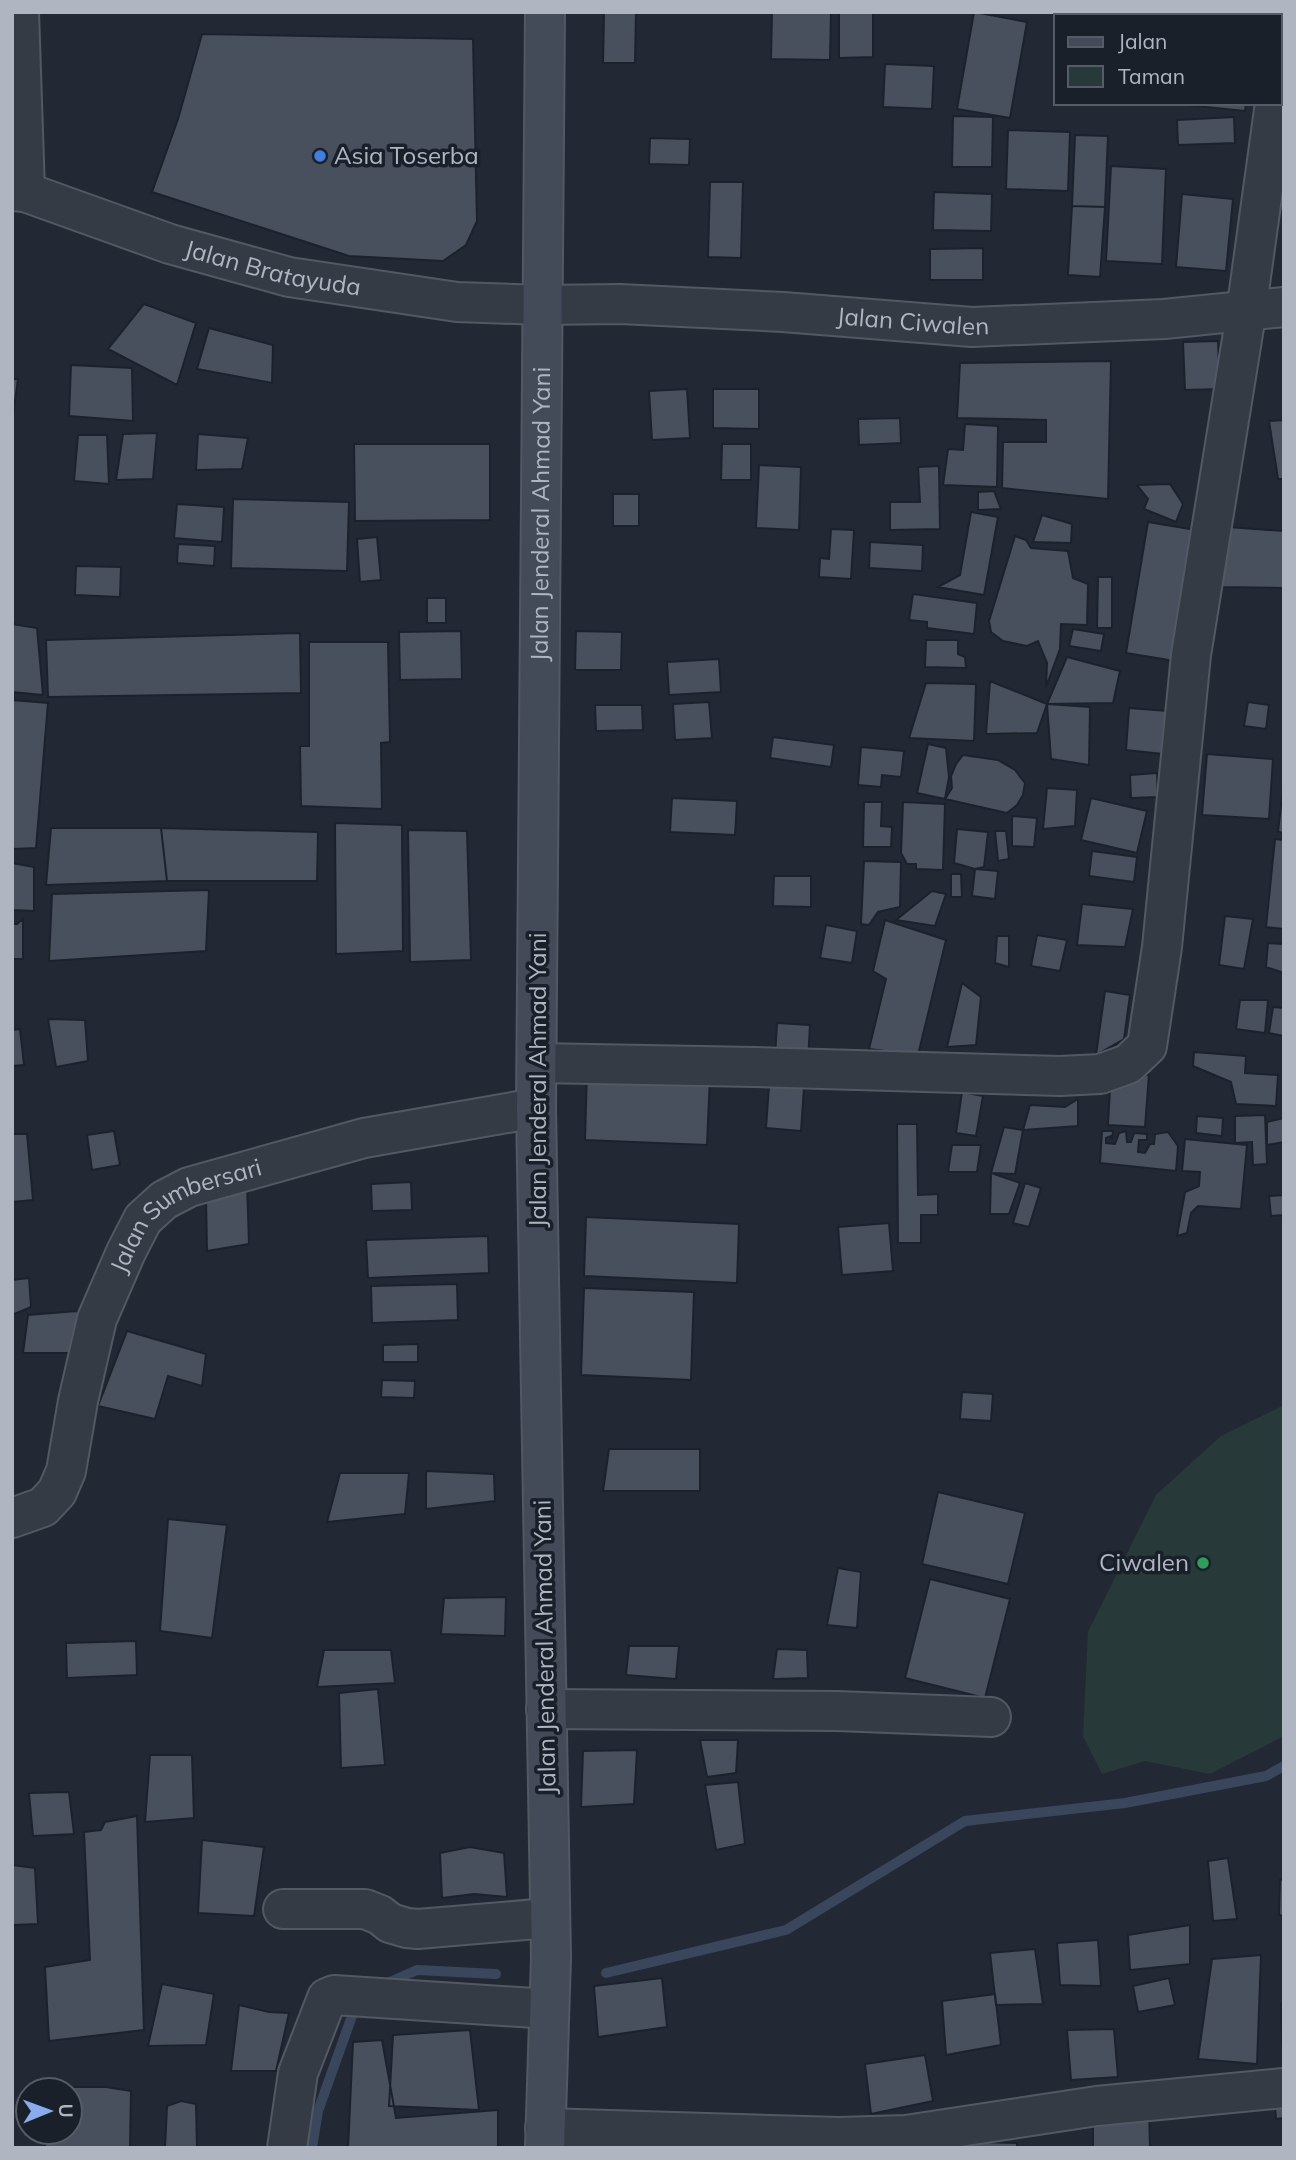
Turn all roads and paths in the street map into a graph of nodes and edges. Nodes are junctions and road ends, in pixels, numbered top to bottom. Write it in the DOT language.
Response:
graph roads {
  1 [pos="19,12"];
  2 [pos="545,12"];
  3 [pos="1275,105"];
  4 [pos="19,191"];
  5 [pos="542,305"];
  6 [pos="1284,307"];
  7 [pos="1246,311"];
  8 [pos="537,1063"];
  9 [pos="536,1108"];
  10 [pos="12,1518"];
  11 [pos="546,1709"];
  12 [pos="991,1717"];
  13 [pos="283,1909"];
  14 [pos="549,1920"];
  15 [pos="549,2005"];
  16 [pos="1284,2088"];
  17 [pos="545,2138"];
  18 [pos="287,2148"];
  1 -- 4 [label="street"];
  2 -- 5 [label="main road, Jalan Jenderal Ahmad Yani"];
  3 -- 7 [label="street"];
  4 -- 5 [label="street, Jalan Bratayuda"];
  5 -- 7 [label="street, Jalan Ciwalen"];
  5 -- 8 [label="main road, Jalan Jenderal Ahmad Yani"];
  6 -- 7 [label="street, Jalan Ciwalen"];
  7 -- 8 [label="street"];
  8 -- 9 [label="main road, Jalan Jenderal Ahmad Yani"];
  9 -- 10 [label="street, Jalan Sumbersari"];
  9 -- 11 [label="main road, Jalan Jenderal Ahmad Yani"];
  11 -- 12 [label="street"];
  11 -- 14 [label="main road, Jalan Jenderal Ahmad Yani"];
  13 -- 14 [label="street"];
  14 -- 15 [label="main road, Jalan Jenderal Ahmad Yani"];
  15 -- 17 [label="main road, Jalan Jenderal Ahmad Yani"];
  15 -- 18 [label="street"];
  16 -- 17 [label="street"];
}
